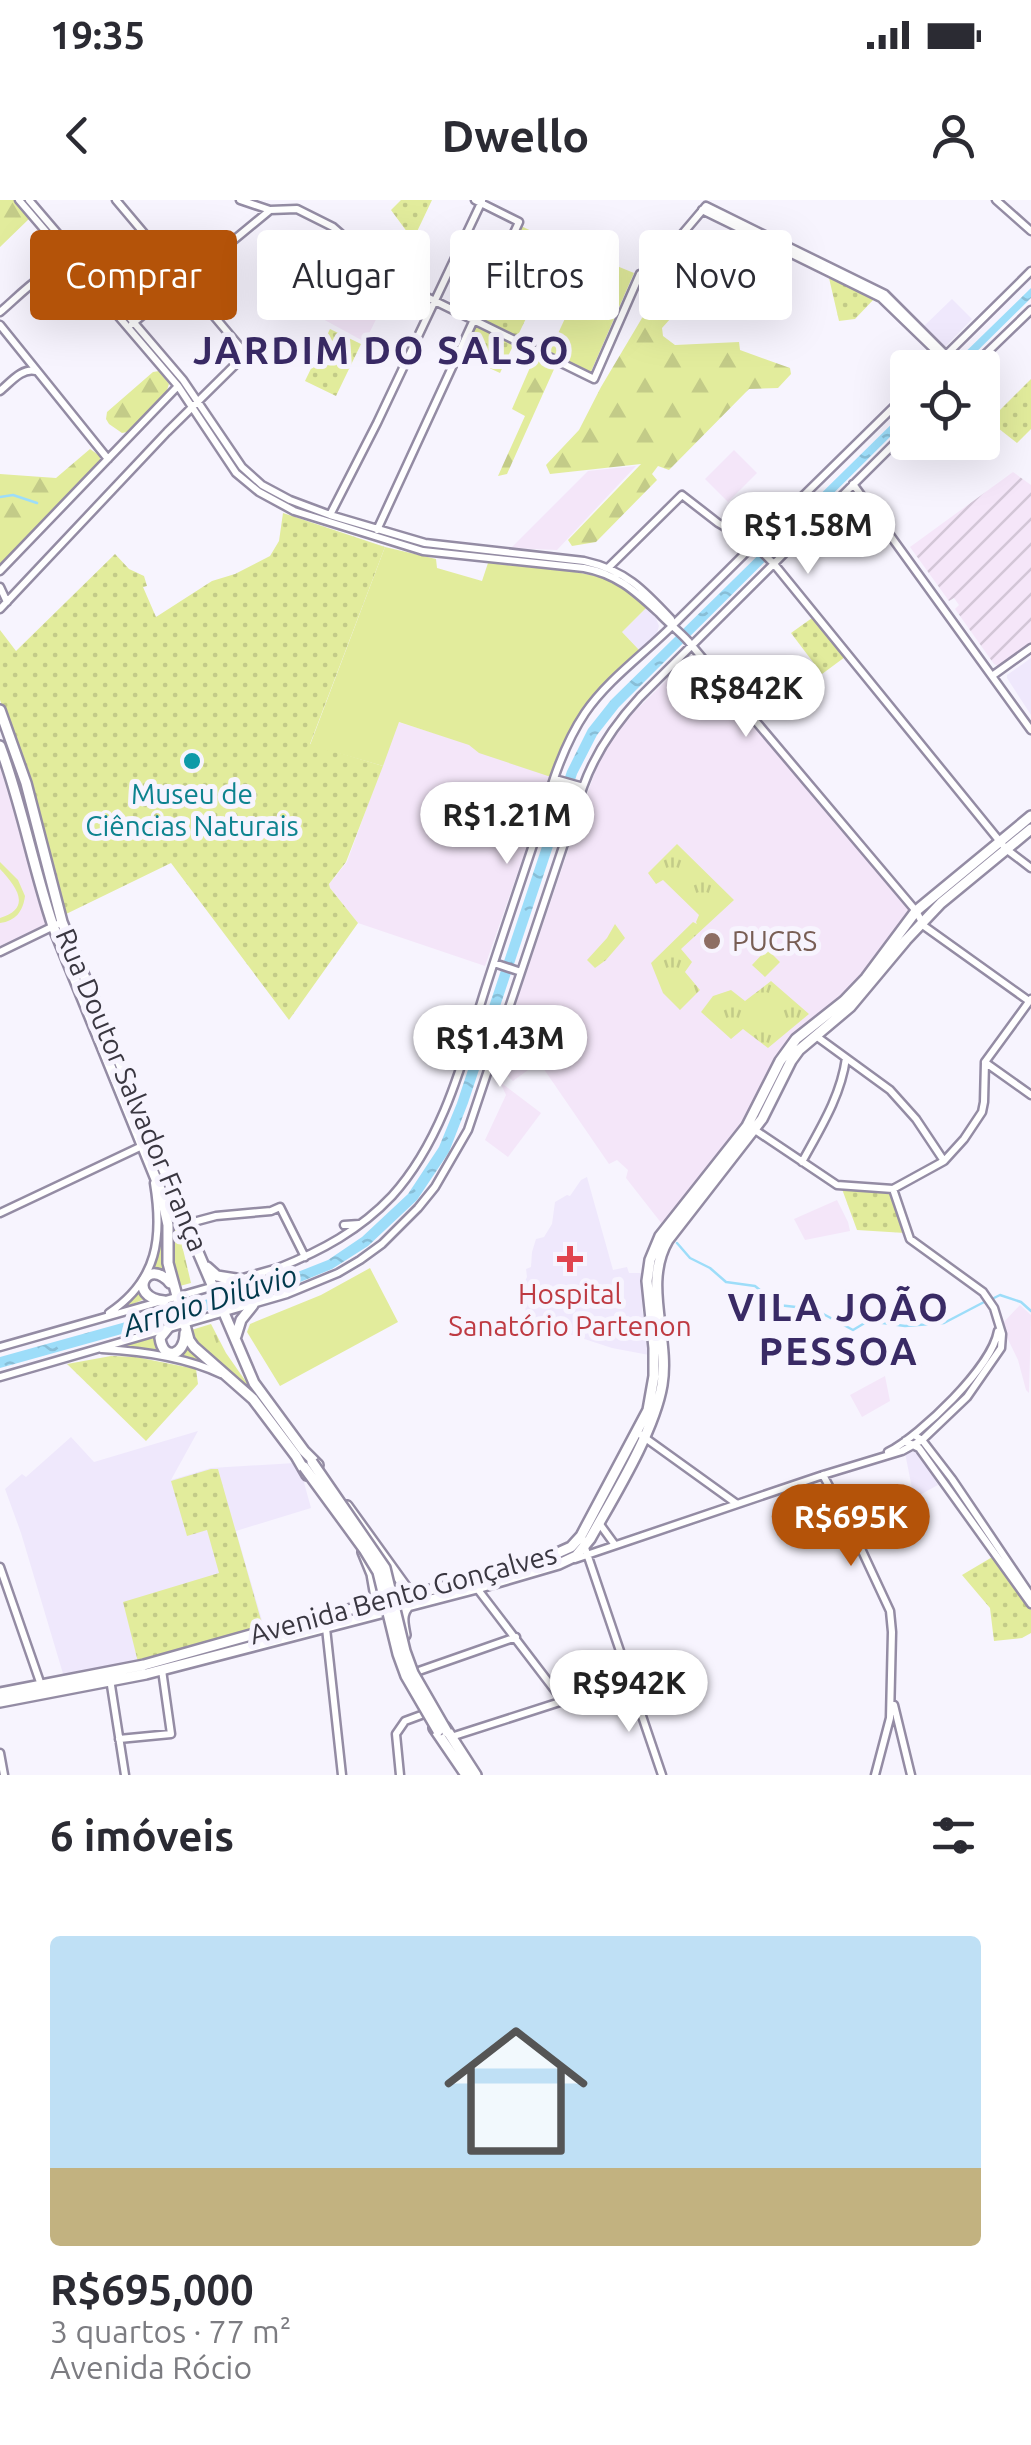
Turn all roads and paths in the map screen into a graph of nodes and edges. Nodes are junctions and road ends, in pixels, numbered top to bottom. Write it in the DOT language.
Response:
graph roads {
  1 [pos="19,200"];
  2 [pos="29,200"];
  3 [pos="116,200"];
  4 [pos="240,200"];
  5 [pos="996,200"];
  6 [pos="479,201"];
  7 [pos="270,210"];
  8 [pos="49,230"];
  9 [pos="52,230"];
  10 [pos="142,230"];
  11 [pos="516,230"];
  12 [pos="1031,231"];
  13 [pos="237,238"];
  14 [pos="1031,271"];
  15 [pos="30,287"];
  16 [pos="435,302"];
  17 [pos="450,309"];
  18 [pos="1031,310"];
  19 [pos="0,312"];
  20 [pos="125,320"];
  21 [pos="126,320"];
  22 [pos="136,320"];
  23 [pos="218,320"];
  24 [pos="474,320"];
  25 [pos="0,325"];
  26 [pos="130,325"];
  27 [pos="937,350"];
  28 [pos="957,350"];
  29 [pos="990,350"];
  30 [pos="25,355"];
  31 [pos="24,371"];
  32 [pos="37,372"];
  33 [pos="46,380"];
  34 [pos="178,386"];
  35 [pos="0,391"];
  36 [pos="195,404"];
  37 [pos="890,411"];
  38 [pos="216,435"];
  39 [pos="890,448"];
  40 [pos="108,459"];
  41 [pos="853,484"];
  42 [pos="330,515"];
  43 [pos="376,533"];
  44 [pos="756,546"];
  45 [pos="772,563"];
  46 [pos="607,570"];
  47 [pos="0,571"];
  48 [pos="4,598"];
  49 [pos="654,609"];
  50 [pos="675,627"];
  51 [pos="662,636"];
  52 [pos="690,644"];
  53 [pos="1031,648"];
  54 [pos="992,676"];
  55 [pos="0,710"];
  56 [pos="1031,730"];
  57 [pos="0,746"];
  58 [pos="558,780"];
  59 [pos="580,786"];
  60 [pos="1031,816"];
  61 [pos="1031,829"];
  62 [pos="1004,844"];
  63 [pos="1031,868"];
  64 [pos="916,911"];
  65 [pos="920,923"];
  66 [pos="57,924"];
  67 [pos="0,952"];
  68 [pos="497,964"];
  69 [pos="518,972"];
  70 [pos="1030,1000"];
  71 [pos="811,1032"];
  72 [pos="846,1058"];
  73 [pos="985,1062"];
  74 [pos="1031,1095"];
  75 [pos="755,1130"];
  76 [pos="150,1133"];
  77 [pos="142,1146"];
  78 [pos="148,1160"];
  79 [pos="944,1161"];
  80 [pos="802,1162"];
  81 [pos="893,1189"];
  82 [pos="0,1213"];
  83 [pos="186,1224"];
  84 [pos="360,1224"];
  85 [pos="341,1233"];
  86 [pos="305,1257"];
  87 [pos="204,1263"];
  88 [pos="236,1278"];
  89 [pos="216,1290"];
  90 [pos="176,1298"];
  91 [pos="164,1300"];
  92 [pos="253,1305"];
  93 [pos="224,1310"];
  94 [pos="100,1318"];
  95 [pos="184,1324"];
  96 [pos="168,1328"];
  97 [pos="236,1339"];
  98 [pos="0,1347"];
  99 [pos="95,1349"];
  100 [pos="993,1355"];
  101 [pos="0,1377"];
  102 [pos="230,1378"];
  103 [pos="640,1434"];
  104 [pos="914,1435"];
  105 [pos="922,1440"];
  106 [pos="905,1442"];
  107 [pos="914,1446"];
  108 [pos="300,1453"];
  109 [pos="874,1460"];
  110 [pos="823,1475"];
  111 [pos="738,1504"];
  112 [pos="599,1523"];
  113 [pos="615,1545"];
  114 [pos="585,1546"];
  115 [pos="391,1566"];
  116 [pos="0,1567"];
  117 [pos="372,1574"];
  118 [pos="467,1581"];
  119 [pos="477,1588"];
  120 [pos="416,1594"];
  121 [pos="1031,1596"];
  122 [pos="377,1602"];
  123 [pos="1031,1604"];
  124 [pos="408,1606"];
  125 [pos="383,1612"];
  126 [pos="326,1626"];
  127 [pos="404,1634"];
  128 [pos="516,1636"];
  129 [pos="390,1637"];
  130 [pos="162,1670"];
  131 [pos="416,1672"];
  132 [pos="109,1677"];
  133 [pos="41,1686"];
  134 [pos="0,1693"];
  135 [pos="892,1694"];
  136 [pos="0,1702"];
  137 [pos="424,1714"];
  138 [pos="444,1734"];
  139 [pos="119,1739"];
  140 [pos="0,1754"];
  141 [pos="4,1775"];
  142 [pos="125,1775"];
  143 [pos="342,1775"];
  144 [pos="400,1775"];
  145 [pos="466,1775"];
  146 [pos="476,1775"];
  147 [pos="662,1775"];
  148 [pos="875,1775"];
  149 [pos="910,1775"];
  1 -- 8 [label="street"];
  2 -- 9 [label="street"];
  3 -- 10 [label="street"];
  4 -- 7 [label="street"];
  5 -- 12 [label="street"];
  6 -- 11 [label="street"];
  6 -- 16 [label="street"];
  7 -- 13 [label="street"];
  7 -- 16 [label="street"];
  14 -- 28 [label="street"];
  15 -- 19 [label="street"];
  16 -- 17 [label="street"];
  16 -- 42 [label="street"];
  18 -- 29 [label="street"];
  20 -- 26 [label="street"];
  21 -- 26 [label="street"];
  22 -- 26 [label="street"];
  23 -- 36 [label="street"];
  24 -- 27 [label="street"];
  24 -- 43 [label="street"];
  25 -- 30 [label="street"];
  26 -- 34 [label="street"];
  26 -- 36 [label="street"];
  30 -- 31 [label="street"];
  30 -- 32 [label="street"];
  30 -- 33 [label="street"];
  31 -- 32 [label="street"];
  31 -- 35 [label="street"];
  32 -- 33 [label="street"];
  33 -- 40 [label="street"];
  34 -- 36 [label="street"];
  34 -- 40 [label="street"];
  36 -- 38 [label="street"];
  36 -- 48 [label="street"];
  37 -- 44 [label="street"];
  38 -- 42 [label="street"];
  38 -- 43 [label="street"];
  39 -- 41 [label="street"];
  40 -- 47 [label="street"];
  41 -- 45 [label="street"];
  41 -- 54 [label="street"];
  42 -- 43 [label="street"];
  43 -- 46 [label="street"];
  44 -- 45 [label="street"];
  44 -- 46 [label="street"];
  44 -- 50 [label="street"];
  45 -- 52 [label="street"];
  45 -- 62 [label="street"];
  46 -- 49 [label="street"];
  46 -- 50 [label="street"];
  49 -- 50 [label="street"];
  49 -- 51 [label="street"];
  50 -- 51 [label="street"];
  50 -- 52 [label="street"];
  51 -- 58 [label="street"];
  52 -- 59 [label="street"];
  52 -- 64 [label="street"];
  53 -- 54 [label="street"];
  54 -- 56 [label="street"];
  55 -- 66 [label="main road, Rua Doutor Salvador França"];
  57 -- 66 [label="main road, Rua Doutor Salvador França"];
  58 -- 59 [label="street"];
  58 -- 68 [label="street"];
  59 -- 69 [label="street"];
  60 -- 62 [label="main road, Avenida Bento Gonçalves"];
  61 -- 62 [label="main road, Avenida Bento Gonçalves"];
  62 -- 63 [label="street"];
  62 -- 64 [label="main road, Avenida Bento Gonçalves"];
  62 -- 65 [label="main road, Avenida Bento Gonçalves"];
  64 -- 65 [label="street"];
  64 -- 71 [label="main road, Avenida Bento Gonçalves"];
  65 -- 70 [label="street"];
  65 -- 71 [label="main road, Avenida Bento Gonçalves"];
  66 -- 67 [label="street"];
  66 -- 76 [label="main road, Rua Doutor Salvador França"];
  66 -- 77 [label="main road, Rua Doutor Salvador França"];
  68 -- 69 [label="street"];
  68 -- 84 [label="street"];
  69 -- 92 [label="street"];
  70 -- 73 [label="street"];
  71 -- 72 [label="street"];
  71 -- 75 [label="main road, Avenida Bento Gonçalves"];
  71 -- 103 [label="main road, Avenida Bento Gonçalves"];
  72 -- 79 [label="street"];
  72 -- 80 [label="street"];
  73 -- 74 [label="street"];
  73 -- 79 [label="street"];
  75 -- 80 [label="street"];
  75 -- 103 [label="main road, Avenida Bento Gonçalves"];
  76 -- 77 [label="street"];
  76 -- 83 [label="main road, Rua Doutor Salvador França"];
  77 -- 78 [label="main road, Rua Doutor Salvador França"];
  77 -- 82 [label="street"];
  78 -- 90 [label="main road, Rua Doutor Salvador França"];
  78 -- 94 [label="street, Rua Doutor Salvador França"];
  79 -- 81 [label="street"];
  80 -- 81 [label="street"];
  81 -- 100 [label="street"];
  83 -- 86 [label="street"];
  83 -- 87 [label="main road, Rua Doutor Salvador França"];
  84 -- 85 [label="street"];
  84 -- 85 [label="street"];
  85 -- 86 [label="street"];
  86 -- 88 [label="street"];
  87 -- 88 [label="main road"];
  87 -- 89 [label="main road, Rua Doutor Salvador França"];
  88 -- 89 [label="street"];
  89 -- 90 [label="street"];
  89 -- 93 [label="main road, Rua Doutor Salvador França"];
  90 -- 91 [label="street"];
  90 -- 91 [label="main road"];
  90 -- 95 [label="main road, Rua Doutor Salvador França"];
  91 -- 94 [label="street"];
  92 -- 93 [label="street"];
  92 -- 97 [label="main road"];
  93 -- 95 [label="street"];
  93 -- 97 [label="main road, Rua Doutor Salvador França"];
  94 -- 98 [label="street"];
  95 -- 96 [label="street"];
  95 -- 96 [label="main road"];
  95 -- 102 [label="main road, Rua Doutor Salvador França"];
  96 -- 99 [label="street"];
  97 -- 108 [label="main road, Rua Doutor Salvador França"];
  99 -- 101 [label="street"];
  99 -- 102 [label="street"];
  100 -- 104 [label="street"];
  100 -- 105 [label="street"];
  102 -- 108 [label="main road, Rua Doutor Salvador França"];
  103 -- 111 [label="street"];
  103 -- 112 [label="main road, Avenida Bento Gonçalves"];
  103 -- 114 [label="main road, Avenida Bento Gonçalves"];
  104 -- 105 [label="street"];
  104 -- 106 [label="street"];
  105 -- 107 [label="street"];
  105 -- 121 [label="street"];
  106 -- 107 [label="street"];
  106 -- 109 [label="street"];
  107 -- 109 [label="street"];
  107 -- 123 [label="street"];
  108 -- 115 [label="main road, Rua Doutor Salvador França"];
  108 -- 117 [label="main road, Rua Doutor Salvador França"];
  108 -- 138 [label="main road, bridge"];
  109 -- 110 [label="street"];
  110 -- 111 [label="street"];
  110 -- 135 [label="street"];
  111 -- 113 [label="street"];
  112 -- 113 [label="street"];
  112 -- 114 [label="main road, Avenida Bento Gonçalves"];
  113 -- 114 [label="street"];
  114 -- 118 [label="main road, Avenida Bento Gonçalves"];
  114 -- 119 [label="main road, Avenida Bento Gonçalves"];
  114 -- 147 [label="street"];
  115 -- 117 [label="main road"];
  115 -- 120 [label="main road, Rua Doutor Salvador França"];
  116 -- 133 [label="street"];
  117 -- 122 [label="main road, Rua Doutor Salvador França"];
  118 -- 119 [label="street"];
  118 -- 120 [label="main road, Avenida Bento Gonçalves"];
  119 -- 124 [label="main road, Avenida Bento Gonçalves"];
  119 -- 128 [label="street"];
  120 -- 122 [label="main road, Avenida Bento Gonçalves"];
  122 -- 132 [label="main road, Avenida Bento Gonçalves"];
  124 -- 125 [label="main road, Avenida Bento Gonçalves"];
  124 -- 127 [label="main road"];
  125 -- 126 [label="main road, Avenida Bento Gonçalves"];
  125 -- 129 [label="main road"];
  126 -- 130 [label="main road, Avenida Bento Gonçalves"];
  126 -- 143 [label="street"];
  127 -- 129 [label="main road"];
  127 -- 131 [label="main road"];
  128 -- 131 [label="street"];
  128 -- 138 [label="street"];
  129 -- 137 [label="main road"];
  130 -- 132 [label="main road, Avenida Bento Gonçalves"];
  130 -- 139 [label="street"];
  131 -- 138 [label="main road"];
  132 -- 133 [label="main road, Avenida Bento Gonçalves"];
  132 -- 136 [label="main road, Avenida Bento Gonçalves"];
  132 -- 139 [label="street"];
  133 -- 134 [label="main road, Avenida Bento Gonçalves"];
  135 -- 148 [label="street"];
  135 -- 149 [label="street"];
  137 -- 138 [label="main road"];
  137 -- 144 [label="street"];
  138 -- 145 [label="main road"];
  138 -- 146 [label="main road"];
  139 -- 142 [label="street"];
  140 -- 141 [label="street"];
}
